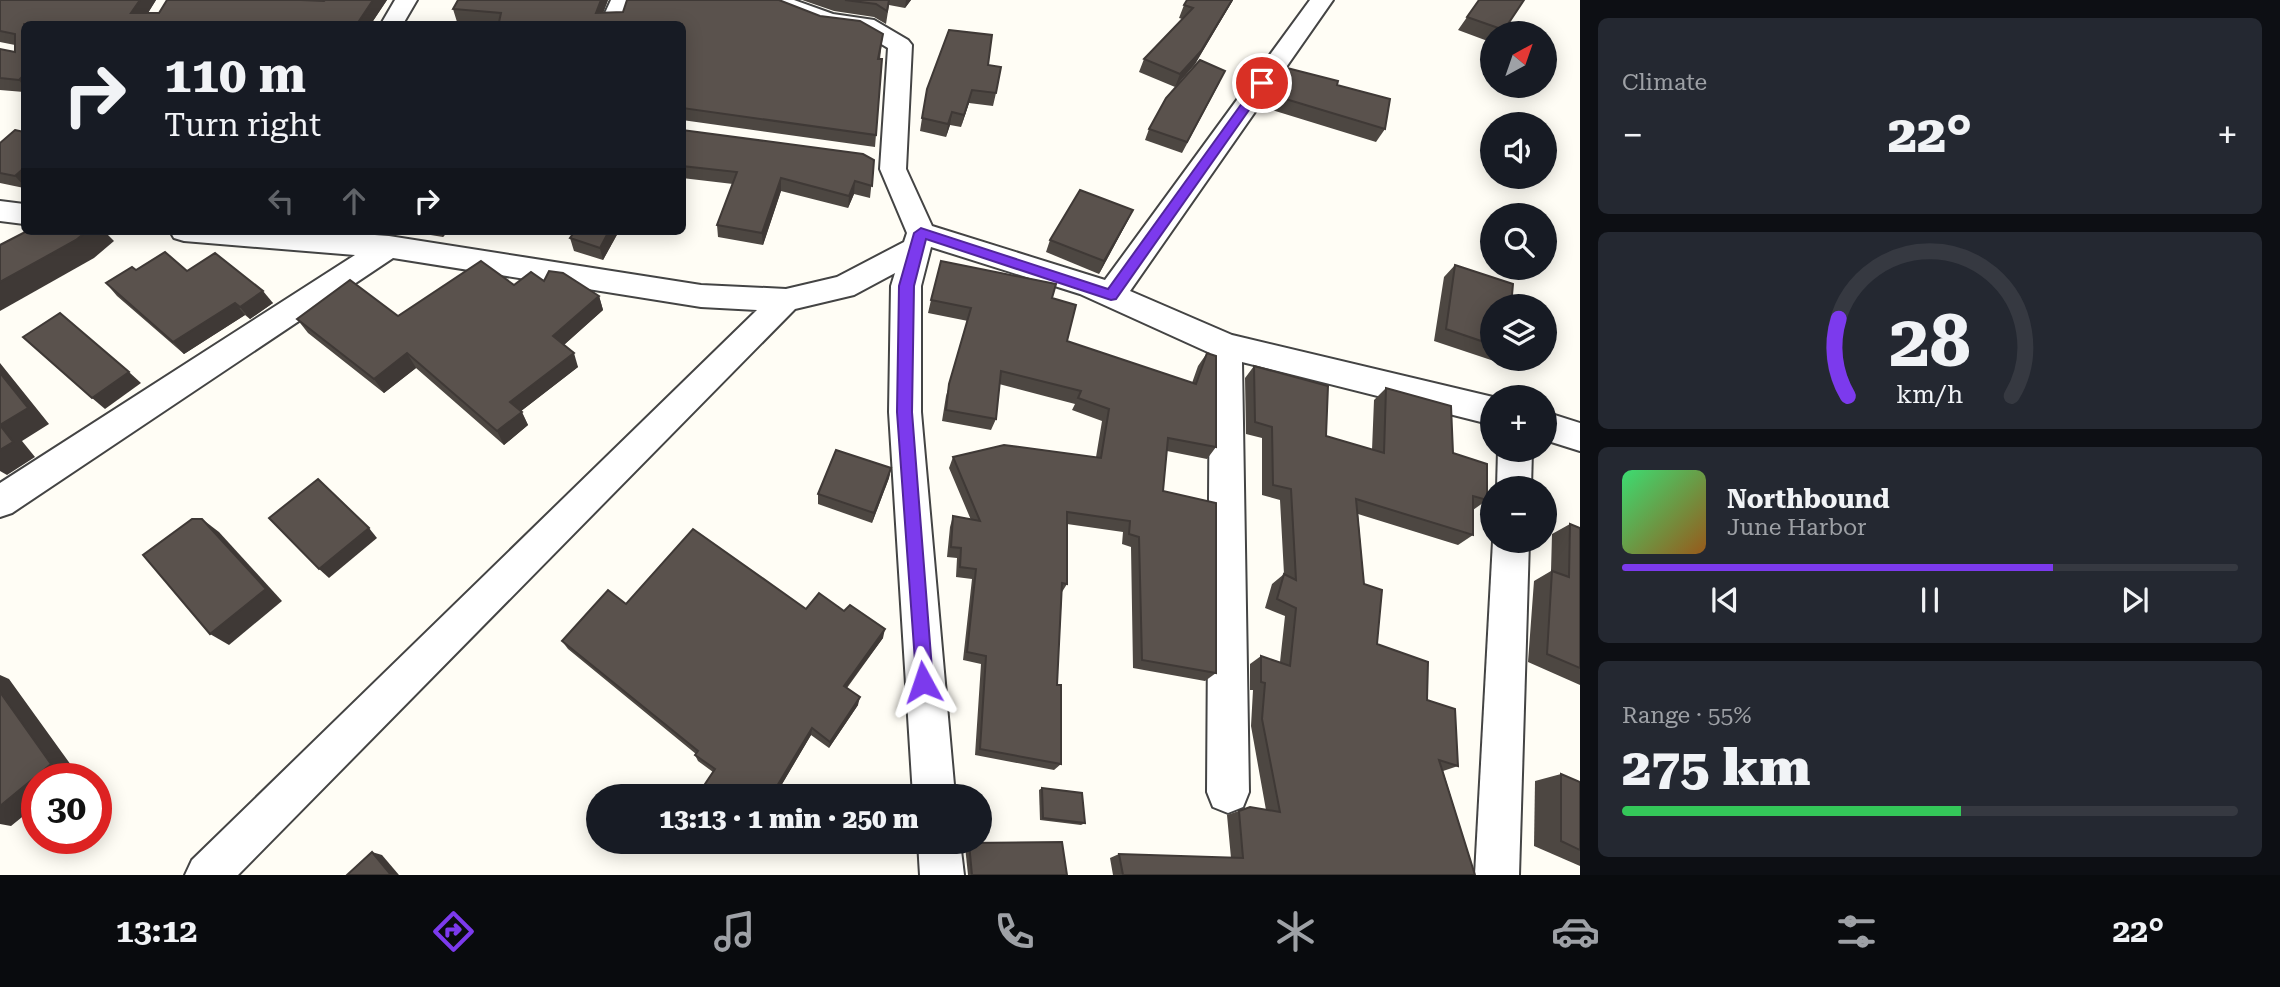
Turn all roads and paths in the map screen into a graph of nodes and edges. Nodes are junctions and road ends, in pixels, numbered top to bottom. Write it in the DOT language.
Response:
graph roads {
  1 [pos="405,0"];
  2 [pos="622,0"];
  3 [pos="773,0"];
  4 [pos="1322,0"];
  5 [pos="394,21"];
  6 [pos="613,21"];
  7 [pos="0,211"];
  8 [pos="21,214"];
  9 [pos="235,235"];
  10 [pos="919,240"];
  11 [pos="389,247"];
  12 [pos="1111,295"];
  13 [pos="786,300"];
  14 [pos="1226,346"];
  15 [pos="1480,408"];
  16 [pos="1557,430"];
  17 [pos="1580,437"];
  18 [pos="0,502"];
  19 [pos="1510,553"];
  20 [pos="933,784"];
  21 [pos="1228,792"];
  22 [pos="940,854"];
  23 [pos="206,875"];
  24 [pos="942,875"];
  25 [pos="1497,875"];
  1 -- 5 [label="street"];
  2 -- 6 [label="street"];
  3 -- 10 [label="street"];
  4 -- 12 [label="street"];
  7 -- 8 [label="street"];
  9 -- 11 [label="street"];
  10 -- 12 [label="street"];
  10 -- 13 [label="street"];
  10 -- 20 [label="street"];
  11 -- 13 [label="street"];
  11 -- 18 [label="street"];
  12 -- 14 [label="street"];
  13 -- 23 [label="street"];
  14 -- 15 [label="street"];
  14 -- 21 [label="street"];
  16 -- 17 [label="street"];
  19 -- 25 [label="street"];
  22 -- 24 [label="street"];
}
